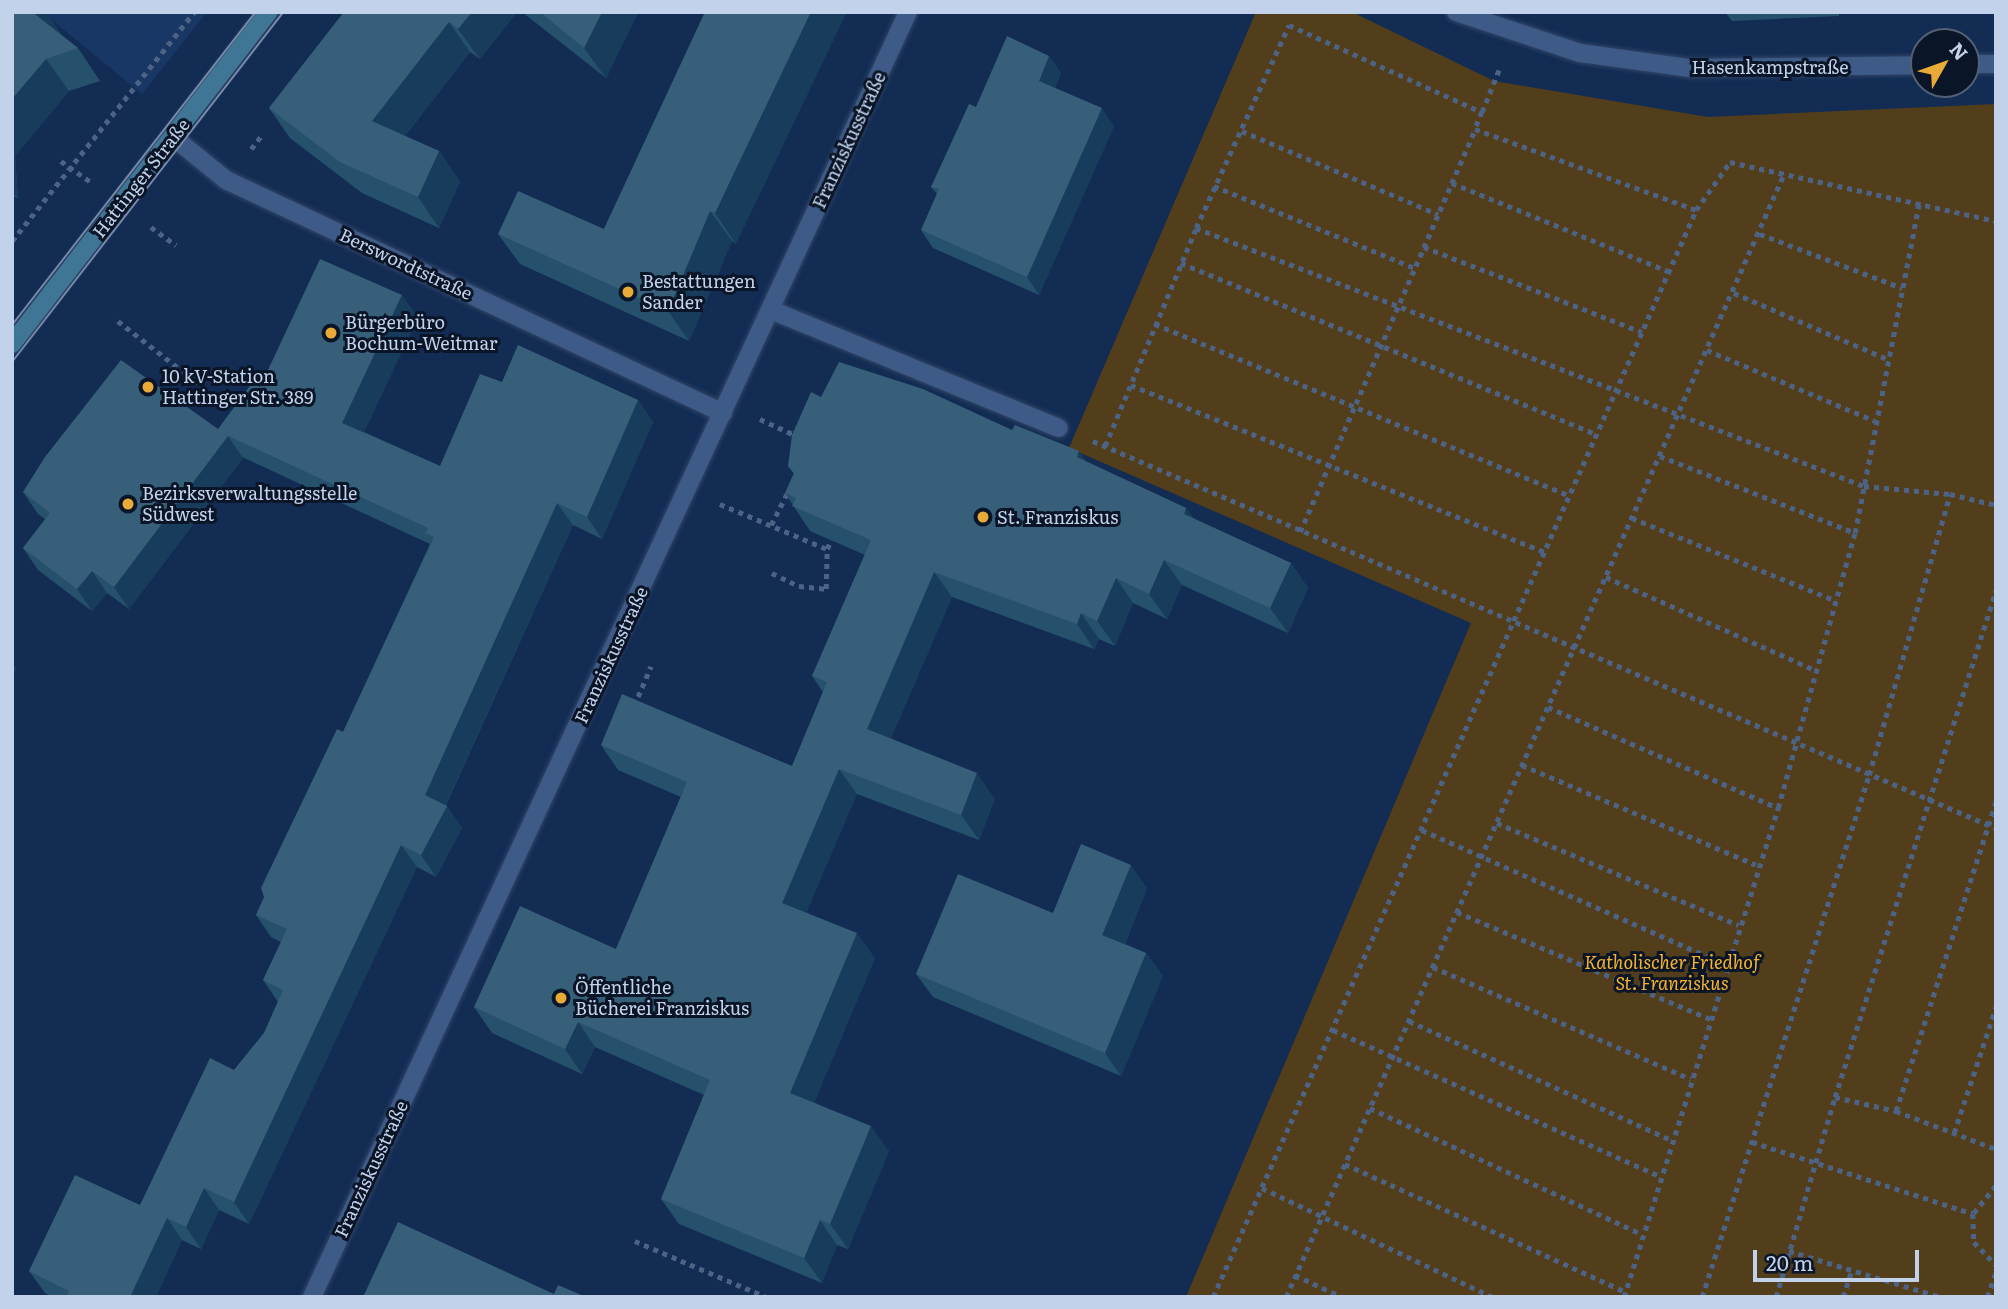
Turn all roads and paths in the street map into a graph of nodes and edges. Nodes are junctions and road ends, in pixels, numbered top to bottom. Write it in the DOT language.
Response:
graph roads {
  1 [pos="194,12"];
  2 [pos="268,12"];
  3 [pos="908,12"];
  4 [pos="1456,12"];
  5 [pos="1513,34"];
  6 [pos="1910,65"];
  7 [pos="1482,112"];
  8 [pos="1475,129"];
  9 [pos="1242,131"];
  10 [pos="173,137"];
  11 [pos="61,161"];
  12 [pos="70,167"];
  13 [pos="1783,176"];
  14 [pos="83,177"];
  15 [pos="1452,183"];
  16 [pos="1214,186"];
  17 [pos="1919,203"];
  18 [pos="1696,210"];
  19 [pos="1438,214"];
  20 [pos="1996,221"];
  21 [pos="1196,228"];
  22 [pos="155,230"];
  23 [pos="1760,234"];
  24 [pos="12,241"];
  25 [pos="176,245"];
  26 [pos="1424,247"];
  27 [pos="1181,263"];
  28 [pos="1415,268"];
  29 [pos="1670,272"];
  30 [pos="1902,288"];
  31 [pos="1734,293"];
  32 [pos="1398,308"];
  33 [pos="771,310"];
  34 [pos="118,321"];
  35 [pos="1155,324"];
  36 [pos="1642,331"];
  37 [pos="12,344"];
  38 [pos="1382,345"];
  39 [pos="1707,350"];
  40 [pos="1887,359"];
  41 [pos="198,383"];
  42 [pos="1131,385"];
  43 [pos="1615,393"];
  44 [pos="1354,408"];
  45 [pos="723,413"];
  46 [pos="756,417"];
  47 [pos="1677,417"];
  48 [pos="1875,421"];
  49 [pos="1059,428"];
  50 [pos="1595,434"];
  51 [pos="801,438"];
  52 [pos="1105,446"];
  53 [pos="1660,456"];
  54 [pos="1329,466"];
  55 [pos="795,478"];
  56 [pos="1864,486"];
  57 [pos="1950,494"];
  58 [pos="1568,495"];
  59 [pos="717,502"];
  60 [pos="1996,505"];
  61 [pos="1632,519"];
  62 [pos="771,525"];
  63 [pos="835,532"];
  64 [pos="1300,532"];
  65 [pos="1855,533"];
  66 [pos="827,549"];
  67 [pos="1545,552"];
  68 [pos="772,573"];
  69 [pos="1606,577"];
  70 [pos="1996,590"];
  71 [pos="1836,601"];
  72 [pos="1511,623"];
  73 [pos="1574,649"];
  74 [pos="653,660"];
  75 [pos="1817,671"];
  76 [pos="1548,708"];
  77 [pos="628,720"];
  78 [pos="1797,744"];
  79 [pos="1522,765"];
  80 [pos="1869,775"];
  81 [pos="1931,801"];
  82 [pos="1996,801"];
  83 [pos="1778,808"];
  84 [pos="1497,823"];
  85 [pos="1987,825"];
  86 [pos="1996,828"];
  87 [pos="1422,830"];
  88 [pos="1482,856"];
  89 [pos="1756,866"];
  90 [pos="1457,912"];
  91 [pos="1738,925"];
  92 [pos="1726,965"];
  93 [pos="1433,967"];
  94 [pos="1996,1007"];
  95 [pos="1710,1019"];
  96 [pos="1409,1021"];
  97 [pos="1333,1030"];
  98 [pos="1393,1057"];
  99 [pos="1691,1079"];
  100 [pos="1835,1097"];
  101 [pos="1370,1108"];
  102 [pos="1896,1111"];
  103 [pos="1954,1133"];
  104 [pos="1671,1140"];
  105 [pos="1752,1142"];
  106 [pos="1996,1149"];
  107 [pos="1813,1163"];
  108 [pos="1345,1164"];
  109 [pos="1661,1177"];
  110 [pos="1996,1186"];
  111 [pos="1262,1188"];
  112 [pos="1973,1214"];
  113 [pos="1321,1216"];
  114 [pos="1642,1234"];
  115 [pos="635,1241"];
  116 [pos="1789,1251"];
  117 [pos="1996,1265"];
  118 [pos="1851,1272"];
  119 [pos="1996,1272"];
  120 [pos="1295,1275"];
  121 [pos="1917,1290"];
  122 [pos="1625,1294"];
  123 [pos="312,1297"];
  124 [pos="766,1297"];
  125 [pos="1213,1297"];
  126 [pos="1286,1297"];
  127 [pos="1342,1297"];
  128 [pos="1493,1297"];
  129 [pos="1702,1297"];
  130 [pos="1776,1297"];
  131 [pos="1843,1297"];
  132 [pos="1914,1297"];
  133 [pos="1940,1297"];
  134 [pos="1987,1297"];
  1 -- 12 [label="path"];
  2 -- 10 [label="main road, Hattinger Straße"];
  3 -- 33 [label="street, Franziskusstraße"];
  4 -- 5 [label="street, Hasenkampstraße"];
  5 -- 6 [label="street, Hasenkampstraße"];
  5 -- 7 [label="path"];
  7 -- 8 [label="path"];
  7 -- 9 [label="path"];
  8 -- 15 [label="path"];
  8 -- 18 [label="path"];
  9 -- 16 [label="path"];
  9 -- 19 [label="path"];
  10 -- 37 [label="main road, Hattinger Straße"];
  10 -- 45 [label="street, Berswordtstraße"];
  11 -- 12 [label="path"];
  12 -- 14 [label="path"];
  12 -- 24 [label="path"];
  13 -- 17 [label="path"];
  13 -- 18 [label="path"];
  13 -- 23 [label="path"];
  15 -- 19 [label="path"];
  15 -- 29 [label="path"];
  16 -- 21 [label="path"];
  16 -- 28 [label="path"];
  17 -- 20 [label="path"];
  17 -- 30 [label="path"];
  18 -- 29 [label="path"];
  19 -- 26 [label="path"];
  21 -- 27 [label="path"];
  21 -- 32 [label="path"];
  22 -- 25 [label="path"];
  23 -- 30 [label="path"];
  23 -- 31 [label="path"];
  26 -- 28 [label="path"];
  26 -- 36 [label="path"];
  27 -- 35 [label="path"];
  27 -- 38 [label="path"];
  28 -- 32 [label="path"];
  29 -- 36 [label="path"];
  30 -- 40 [label="path"];
  31 -- 39 [label="path"];
  31 -- 40 [label="path"];
  32 -- 38 [label="path"];
  32 -- 43 [label="path"];
  33 -- 45 [label="street, Franziskusstraße"];
  33 -- 49 [label="street"];
  34 -- 41 [label="path"];
  35 -- 42 [label="path"];
  35 -- 44 [label="path"];
  36 -- 43 [label="path"];
  38 -- 44 [label="path"];
  38 -- 50 [label="path"];
  39 -- 47 [label="path"];
  39 -- 48 [label="path"];
  40 -- 48 [label="path"];
  42 -- 52 [label="path"];
  42 -- 54 [label="path"];
  43 -- 47 [label="path"];
  43 -- 50 [label="path"];
  44 -- 54 [label="path"];
  44 -- 58 [label="path"];
  45 -- 123 [label="street, Franziskusstraße"];
  46 -- 51 [label="path"];
  47 -- 53 [label="path"];
  47 -- 56 [label="path"];
  48 -- 56 [label="path"];
  49 -- 52 [label="path"];
  50 -- 58 [label="path"];
  52 -- 64 [label="path"];
  53 -- 61 [label="path"];
  53 -- 65 [label="path"];
  54 -- 64 [label="path"];
  54 -- 67 [label="path"];
  55 -- 62 [label="path"];
  56 -- 57 [label="path"];
  56 -- 65 [label="path"];
  57 -- 60 [label="path"];
  57 -- 80 [label="path"];
  58 -- 67 [label="path"];
  59 -- 62 [label="path"];
  61 -- 69 [label="path"];
  61 -- 71 [label="path"];
  62 -- 66 [label="path"];
  63 -- 66 [label="path"];
  64 -- 72 [label="path"];
  65 -- 71 [label="path"];
  66 -- 68 [label="path"];
  67 -- 72 [label="path"];
  69 -- 73 [label="path"];
  69 -- 75 [label="path"];
  70 -- 81 [label="path"];
  71 -- 75 [label="path"];
  72 -- 73 [label="path"];
  72 -- 87 [label="path"];
  73 -- 76 [label="path"];
  73 -- 78 [label="path"];
  74 -- 77 [label="path"];
  75 -- 78 [label="path"];
  76 -- 79 [label="path"];
  76 -- 83 [label="path"];
  78 -- 80 [label="path"];
  78 -- 83 [label="path"];
  79 -- 84 [label="path"];
  79 -- 89 [label="path"];
  80 -- 81 [label="path"];
  80 -- 105 [label="path"];
  81 -- 85 [label="path"];
  81 -- 100 [label="path"];
  82 -- 85 [label="path"];
  83 -- 89 [label="path"];
  84 -- 88 [label="path"];
  84 -- 91 [label="path"];
  85 -- 86 [label="path"];
  85 -- 102 [label="path"];
  87 -- 88 [label="path"];
  87 -- 97 [label="path"];
  88 -- 90 [label="path"];
  88 -- 92 [label="path"];
  89 -- 91 [label="path"];
  90 -- 93 [label="path"];
  90 -- 95 [label="path"];
  91 -- 92 [label="path"];
  92 -- 95 [label="path"];
  93 -- 96 [label="path"];
  93 -- 99 [label="path"];
  94 -- 103 [label="path"];
  95 -- 99 [label="path"];
  96 -- 98 [label="path"];
  96 -- 104 [label="path"];
  97 -- 98 [label="path"];
  97 -- 111 [label="path"];
  98 -- 101 [label="path"];
  98 -- 109 [label="path"];
  99 -- 104 [label="path"];
  100 -- 102 [label="path"];
  100 -- 107 [label="path"];
  101 -- 108 [label="path"];
  101 -- 114 [label="path"];
  102 -- 103 [label="path"];
  103 -- 106 [label="path"];
  104 -- 109 [label="path"];
  105 -- 107 [label="path"];
  105 -- 129 [label="path"];
  107 -- 112 [label="path"];
  107 -- 116 [label="path"];
  108 -- 113 [label="path"];
  108 -- 122 [label="path"];
  109 -- 114 [label="path"];
  110 -- 112 [label="path"];
  111 -- 113 [label="path"];
  111 -- 125 [label="path"];
  112 -- 117 [label="path"];
  113 -- 120 [label="path"];
  113 -- 128 [label="path"];
  114 -- 122 [label="path"];
  115 -- 124 [label="path"];
  116 -- 118 [label="path"];
  116 -- 130 [label="path"];
  118 -- 121 [label="path"];
  118 -- 131 [label="path"];
  119 -- 134 [label="path"];
  120 -- 126 [label="path"];
  120 -- 127 [label="path"];
  121 -- 132 [label="path"];
  121 -- 133 [label="path"];
}
